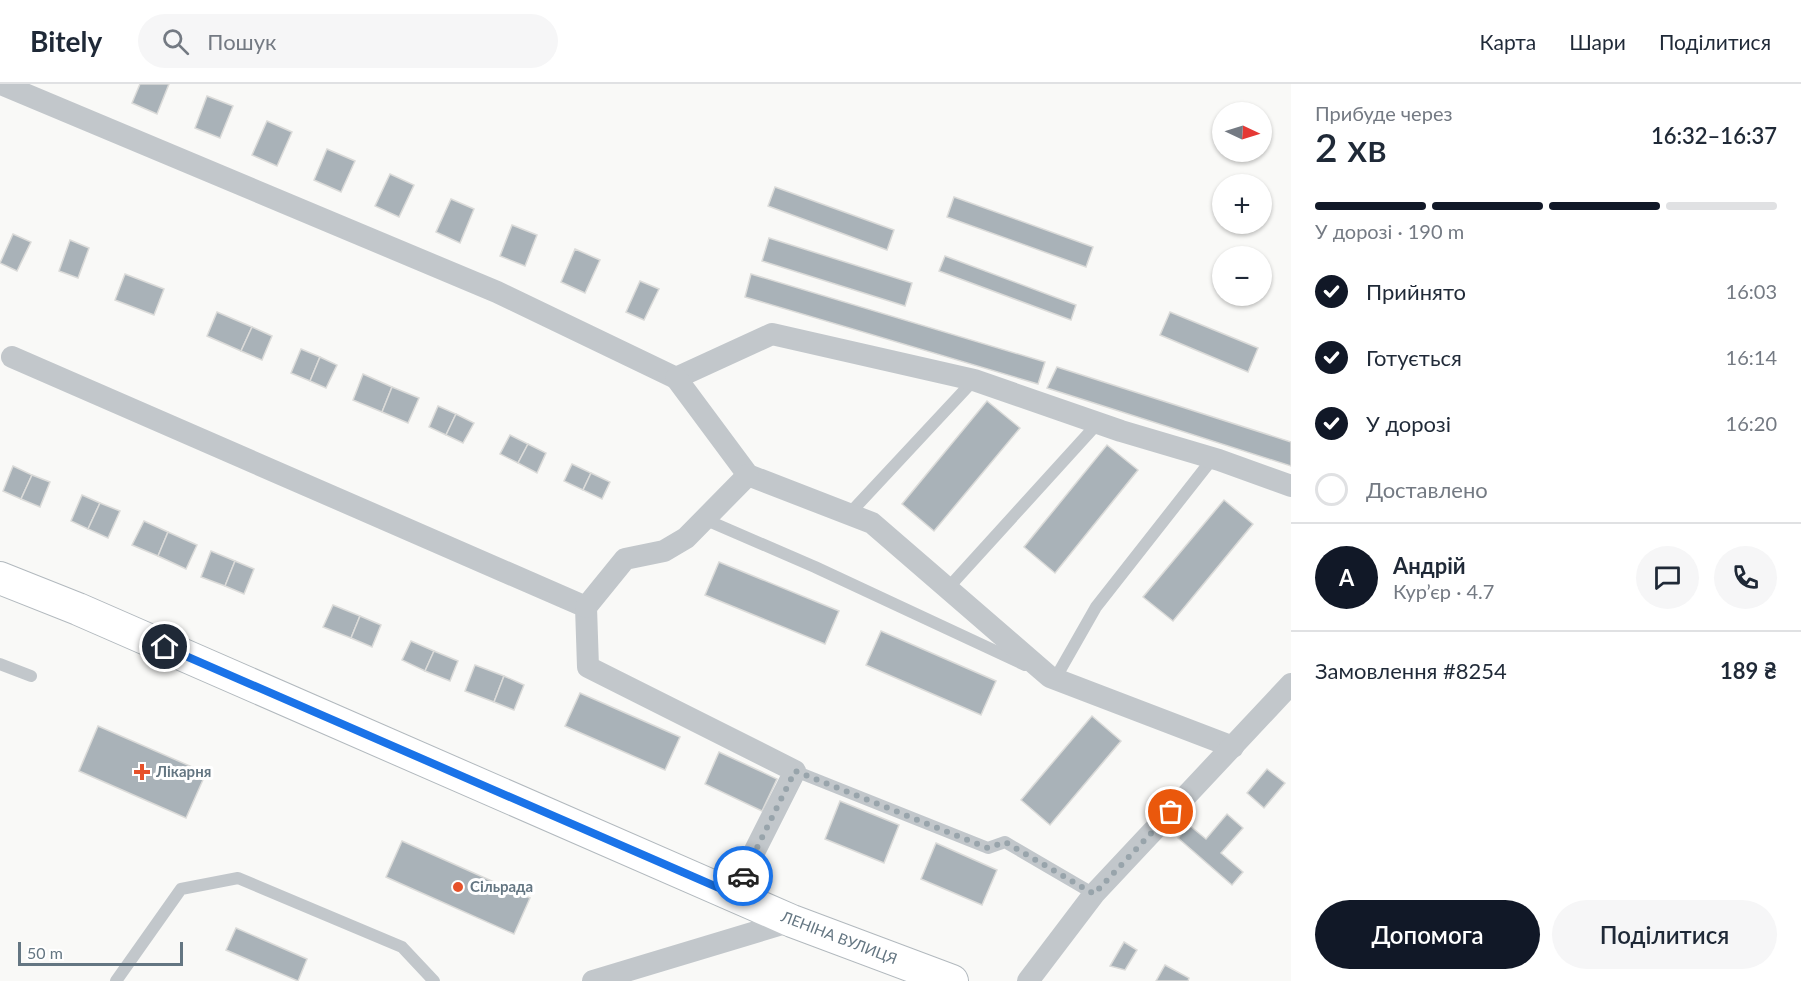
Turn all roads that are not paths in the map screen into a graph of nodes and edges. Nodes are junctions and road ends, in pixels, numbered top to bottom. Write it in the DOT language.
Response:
graph roads {
  1 [pos="1,84"];
  2 [pos="12,357"];
  3 [pos="676,378"];
  4 [pos="974,380"];
  5 [pos="1098,423"];
  6 [pos="1213,458"];
  7 [pos="748,475"];
  8 [pos="1291,486"];
  9 [pos="849,514"];
  10 [pos="704,519"];
  11 [pos="0,578"];
  12 [pos="948,588"];
  13 [pos="586,607"];
  14 [pos="0,664"];
  15 [pos="31,676"];
  16 [pos="1053,678"];
  17 [pos="1291,684"];
  18 [pos="1233,747"];
  19 [pos="795,771"];
  20 [pos="733,894"];
  21 [pos="1094,894"];
  22 [pos="792,921"];
  23 [pos="116,981"];
  24 [pos="434,981"];
  25 [pos="593,981"];
  26 [pos="952,981"];
  27 [pos="1028,981"];
  1 -- 3 [label="street"];
  2 -- 13 [label="street"];
  3 -- 4 [label="street"];
  3 -- 7 [label="street"];
  4 -- 5 [label="street"];
  4 -- 9 [label="lane"];
  5 -- 6 [label="street"];
  5 -- 12 [label="lane"];
  6 -- 8 [label="street"];
  6 -- 16 [label="lane"];
  7 -- 9 [label="street"];
  7 -- 10 [label="street"];
  9 -- 12 [label="street"];
  10 -- 13 [label="street"];
  10 -- 16 [label="lane"];
  11 -- 20 [label="street, ЛЕНІНА ВУЛИЦЯ"];
  12 -- 16 [label="street"];
  13 -- 19 [label="street"];
  14 -- 15 [label="lane"];
  16 -- 18 [label="street"];
  17 -- 18 [label="street"];
  18 -- 21 [label="street"];
  19 -- 20 [label="street"];
  19 -- 21 [label="lane"];
  20 -- 22 [label="street, ЛЕНІНА ВУЛИЦЯ"];
  21 -- 27 [label="street"];
  22 -- 25 [label="street"];
  22 -- 26 [label="street, ЛЕНІНА ВУЛИЦЯ"];
  23 -- 24 [label="lane"];
}
